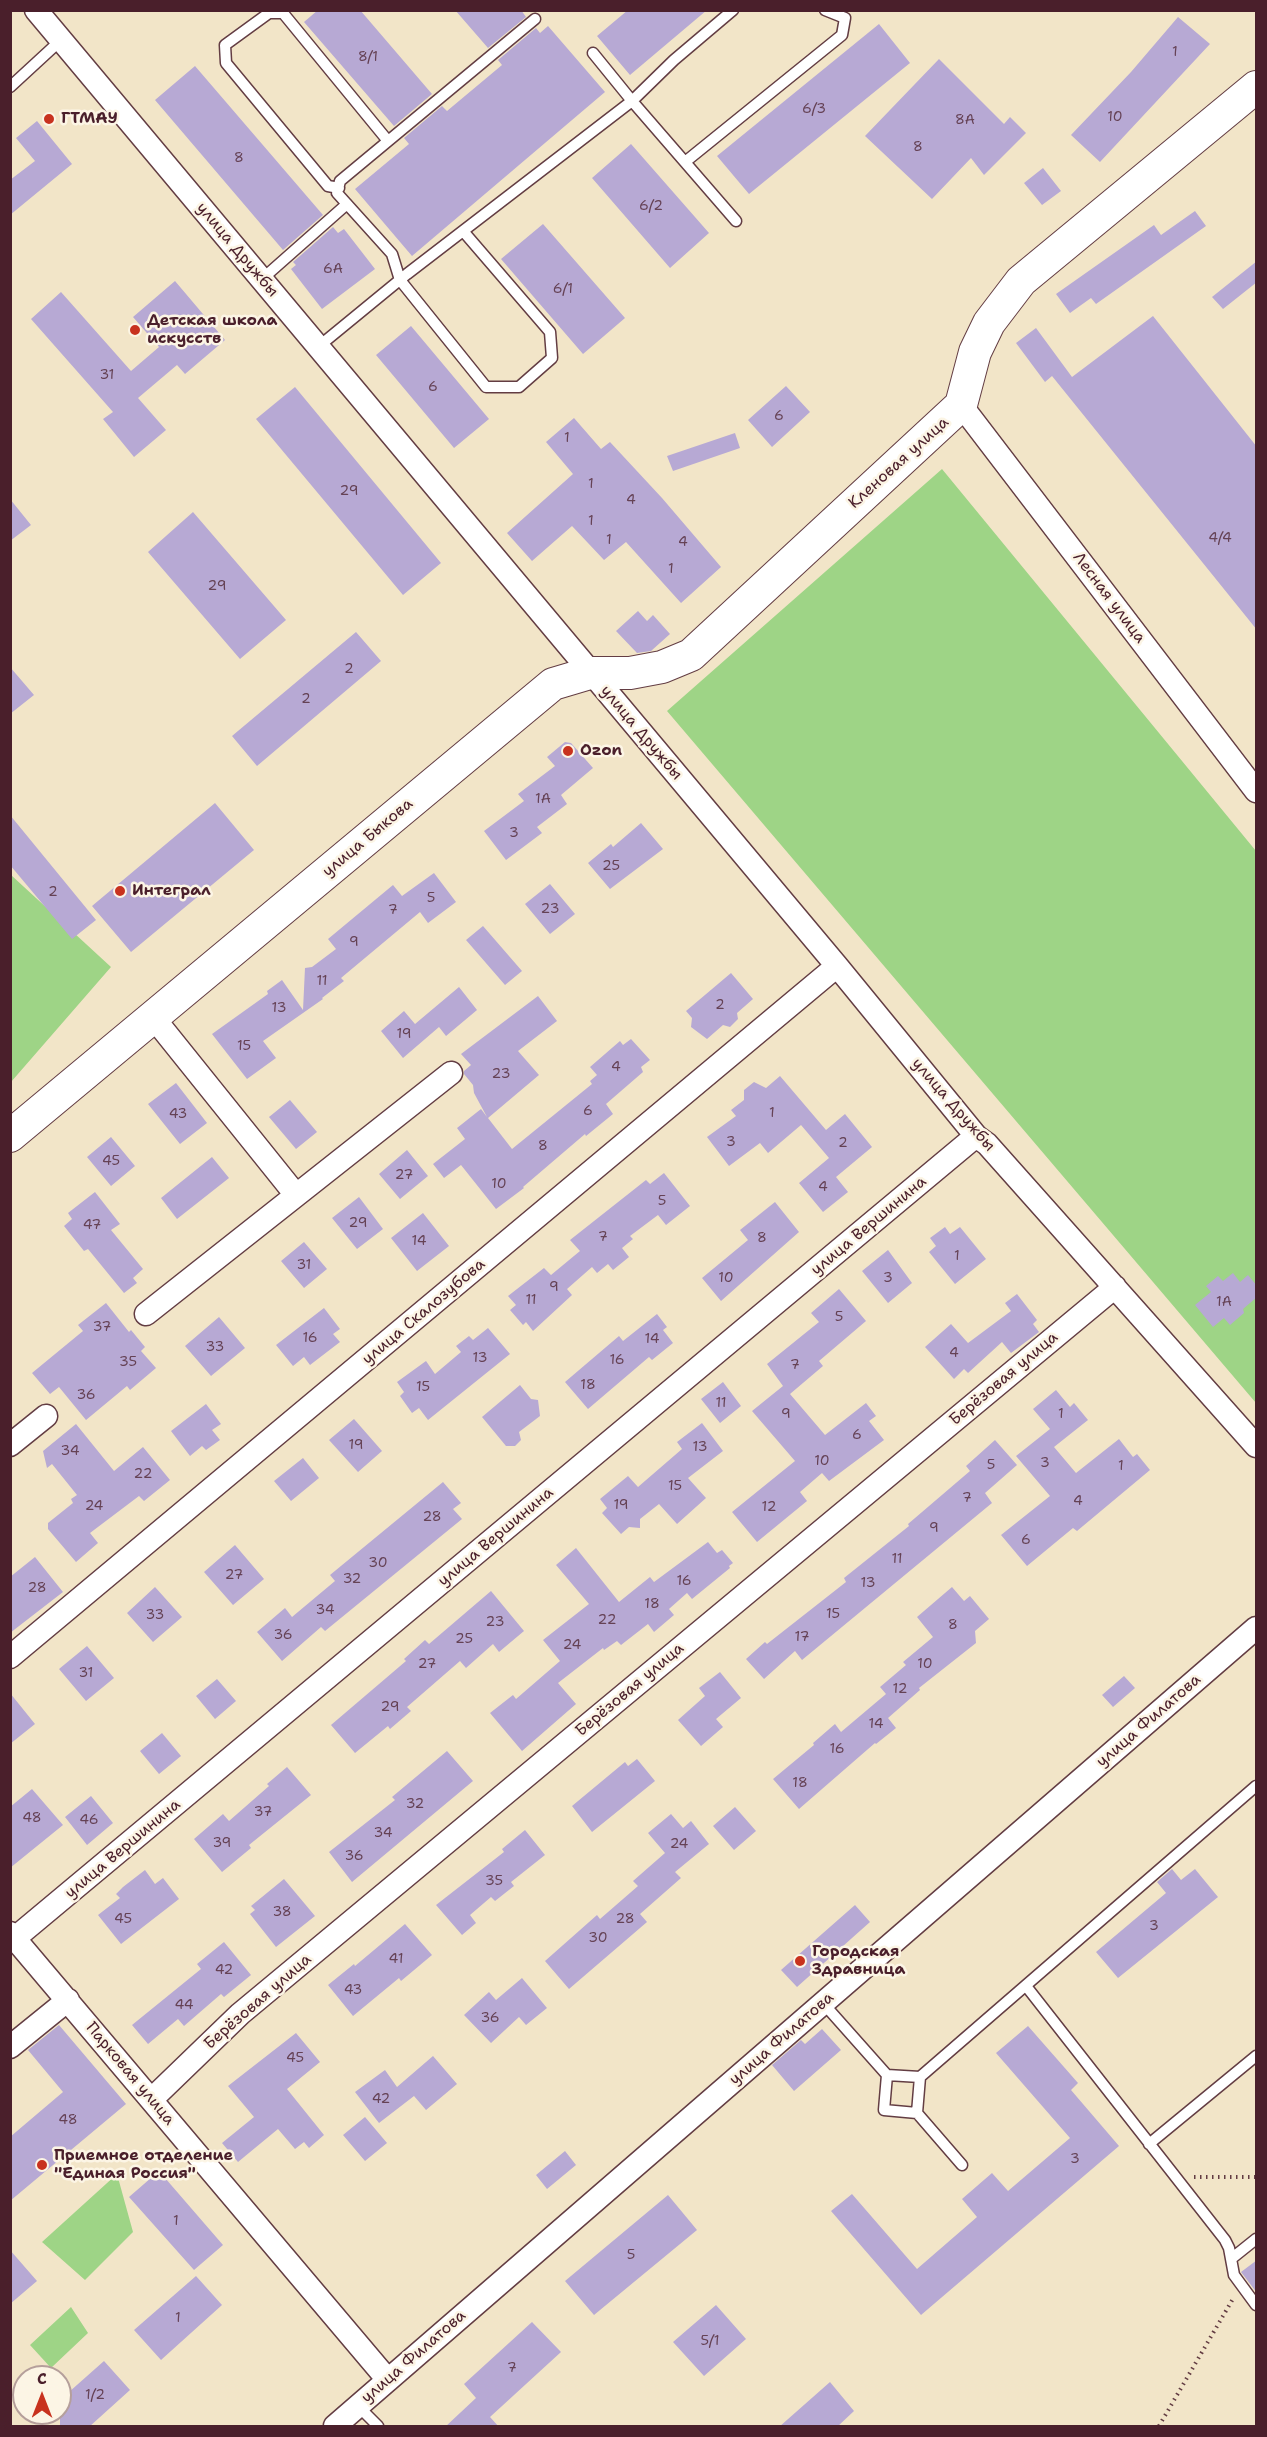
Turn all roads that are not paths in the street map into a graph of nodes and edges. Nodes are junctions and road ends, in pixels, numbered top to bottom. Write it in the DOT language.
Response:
graph roads {
  1 [pos="36,10"];
  2 [pos="733,10"];
  3 [pos="825,10"];
  4 [pos="535,19"];
  5 [pos="61,40"];
  6 [pos="593,52"];
  7 [pos="10,87"];
  8 [pos="1257,87"];
  9 [pos="632,100"];
  10 [pos="388,141"];
  11 [pos="685,162"];
  12 [pos="339,188"];
  13 [pos="347,204"];
  14 [pos="736,220"];
  15 [pos="463,231"];
  16 [pos="261,280"];
  17 [pos="400,280"];
  18 [pos="318,347"];
  19 [pos="961,405"];
  20 [pos="590,673"];
  21 [pos="1257,791"];
  22 [pos="837,966"];
  23 [pos="153,1017"];
  24 [pos="451,1073"];
  25 [pos="10,1136"];
  26 [pos="976,1136"];
  27 [pos="296,1195"];
  28 [pos="1115,1287"];
  29 [pos="146,1314"];
  30 [pos="46,1416"];
  31 [pos="10,1445"];
  32 [pos="1257,1446"];
  33 [pos="1257,1628"];
  34 [pos="10,1657"];
  35 [pos="1256,1789"];
  36 [pos="13,1936"];
  37 [pos="1026,1986"];
  38 [pos="68,2000"];
  39 [pos="823,2003"];
  40 [pos="10,2047"];
  41 [pos="1257,2056"];
  42 [pos="887,2075"];
  43 [pos="920,2078"];
  44 [pos="152,2099"];
  45 [pos="917,2113"];
  46 [pos="1149,2144"];
  47 [pos="962,2165"];
  48 [pos="1257,2239"];
  49 [pos="1231,2259"];
  50 [pos="1257,2305"];
  51 [pos="388,2380"];
  52 [pos="358,2406"];
  53 [pos="335,2427"];
  54 [pos="378,2427"];
  1 -- 5 [label="street, улица Дружбы"];
  2 -- 9 [label="lane"];
  3 -- 11 [label="lane"];
  4 -- 10 [label="lane"];
  5 -- 7 [label="lane"];
  5 -- 16 [label="street, улица Дружбы"];
  6 -- 9 [label="lane"];
  8 -- 19 [label="street, Кленовая улица"];
  9 -- 11 [label="lane"];
  9 -- 15 [label="lane"];
  10 -- 12 [label="lane"];
  10 -- 12 [label="lane"];
  11 -- 14 [label="lane"];
  12 -- 13 [label="lane"];
  13 -- 16 [label="lane"];
  13 -- 17 [label="lane"];
  15 -- 17 [label="lane"];
  15 -- 17 [label="lane"];
  16 -- 18 [label="street, улица Дружбы"];
  17 -- 18 [label="lane"];
  18 -- 20 [label="street, улица Дружбы"];
  19 -- 20 [label="street, Кленовая улица"];
  19 -- 21 [label="street, Лесная улица"];
  20 -- 22 [label="street, улица Дружбы"];
  20 -- 23 [label="street, улица Быкова"];
  22 -- 26 [label="street, улица Дружбы"];
  22 -- 34 [label="street, улица Скалозубова"];
  23 -- 25 [label="street, улица Быкова"];
  23 -- 27 [label="street"];
  24 -- 27 [label="street"];
  26 -- 28 [label="street, улица Дружбы"];
  26 -- 36 [label="street, улица Вершинина"];
  27 -- 29 [label="street"];
  28 -- 32 [label="street, улица Дружбы"];
  28 -- 44 [label="street, Берёзовая улица"];
  30 -- 31 [label="street"];
  33 -- 39 [label="street, улица Филатова"];
  35 -- 37 [label="lane"];
  36 -- 38 [label="street, Парковая улица"];
  37 -- 43 [label="lane"];
  37 -- 46 [label="lane"];
  38 -- 40 [label="street"];
  38 -- 44 [label="street, Парковая улица"];
  39 -- 42 [label="lane"];
  39 -- 51 [label="street, улица Филатова"];
  41 -- 46 [label="lane"];
  42 -- 43 [label="lane"];
  42 -- 45 [label="lane"];
  43 -- 45 [label="lane"];
  44 -- 51 [label="street, Парковая улица"];
  45 -- 47 [label="lane"];
  46 -- 49 [label="lane"];
  48 -- 49 [label="lane"];
  49 -- 50 [label="lane"];
  51 -- 52 [label="street, улица Филатова"];
  52 -- 53 [label="street, улица Филатова"];
  52 -- 54 [label="lane"];
}
